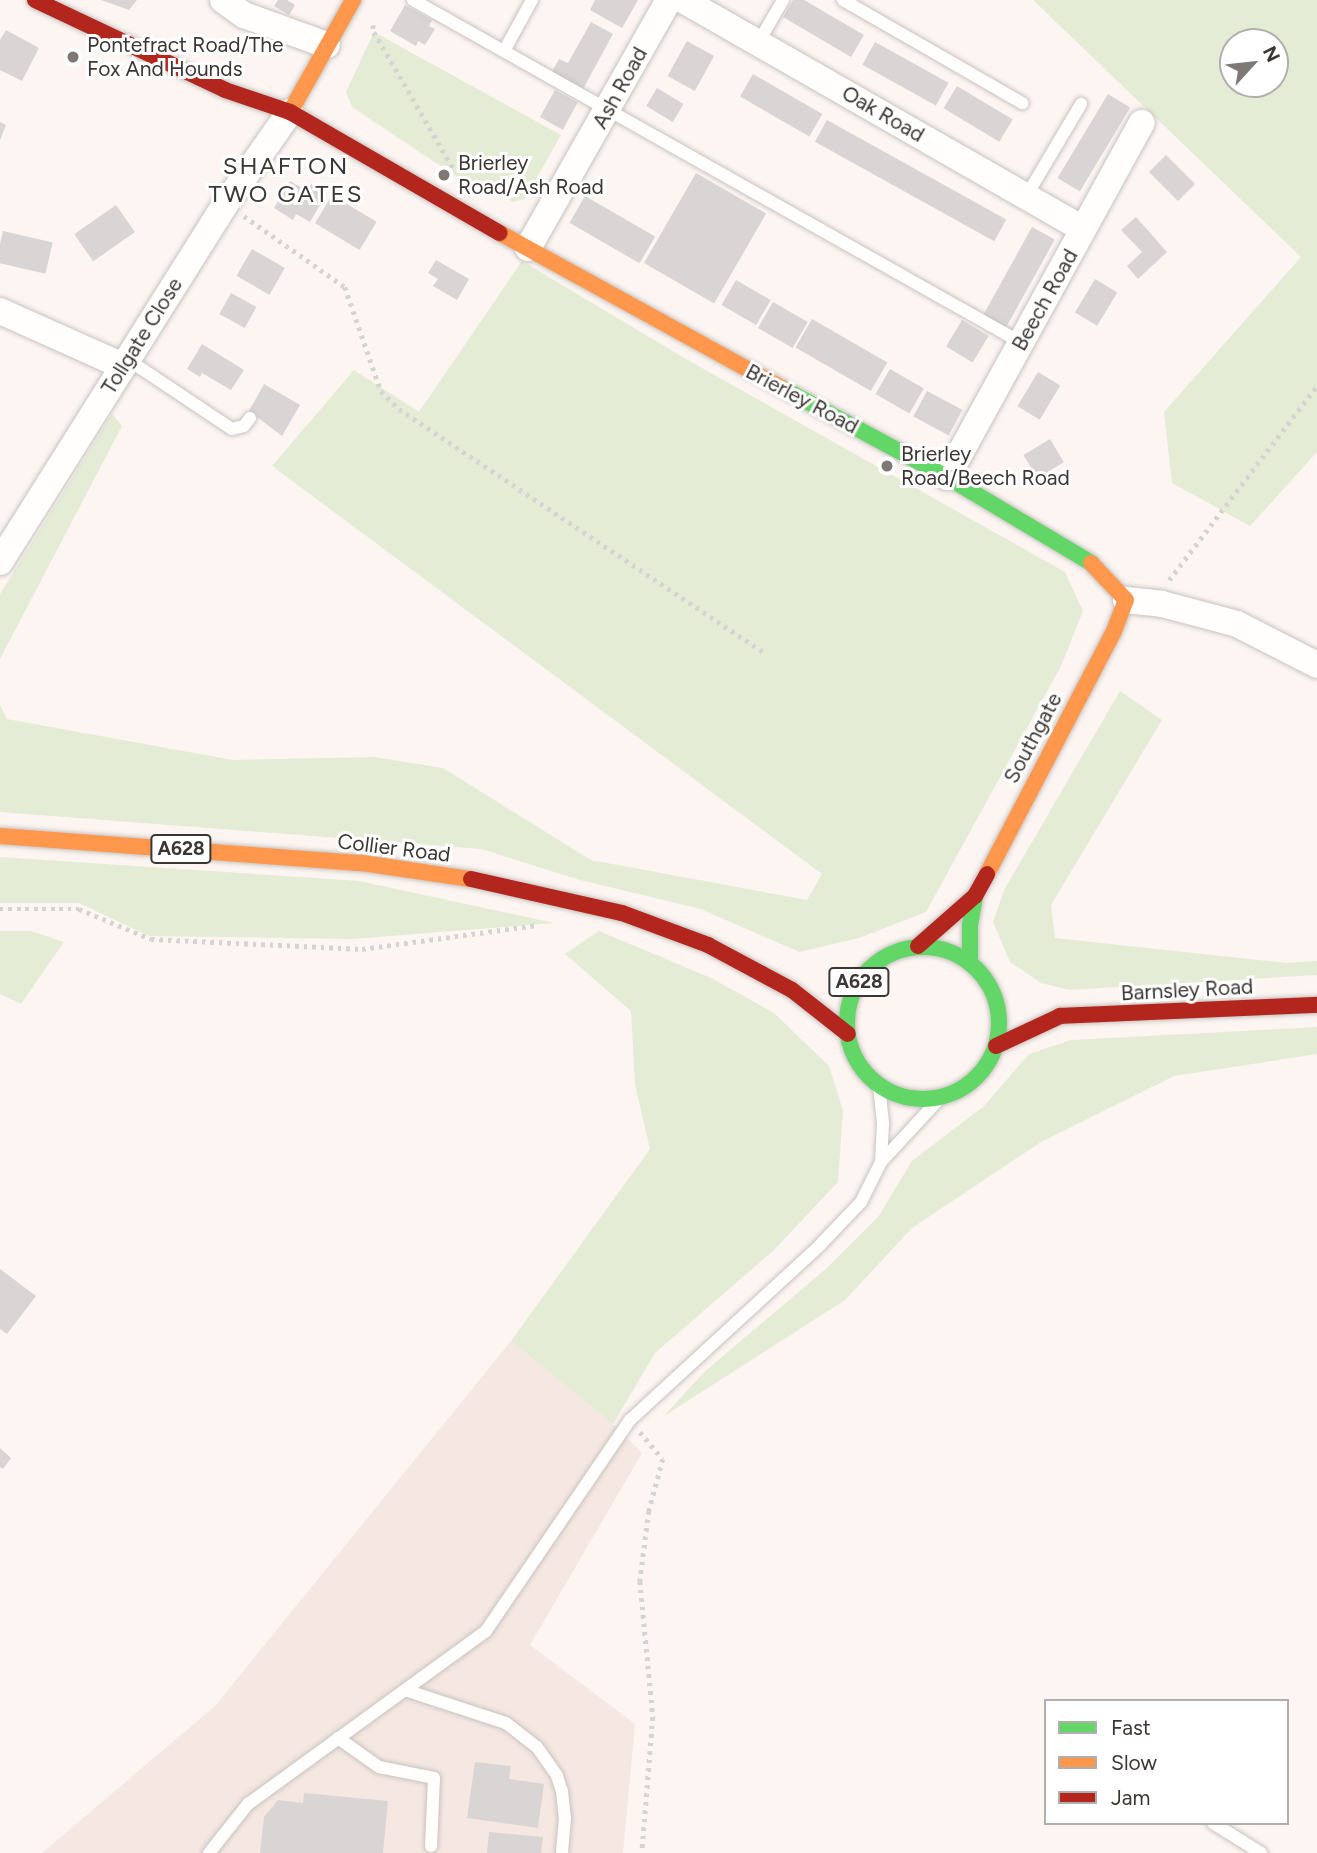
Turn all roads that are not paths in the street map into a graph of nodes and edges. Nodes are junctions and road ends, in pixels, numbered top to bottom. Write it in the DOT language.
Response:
graph roads {
  1 [pos="35,0"];
  2 [pos="223,0"];
  3 [pos="353,0"];
  4 [pos="412,0"];
  5 [pos="532,0"];
  6 [pos="669,0"];
  7 [pos="683,0"];
  8 [pos="783,0"];
  9 [pos="843,0"];
  10 [pos="758,43"];
  11 [pos="327,45"];
  12 [pos="504,51"];
  13 [pos="1022,103"];
  14 [pos="1081,104"];
  15 [pos="608,111"];
  16 [pos="290,113"];
  17 [pos="1142,123"];
  18 [pos="1027,195"];
  19 [pos="1083,229"];
  20 [pos="528,248"];
  21 [pos="0,311"];
  22 [pos="1022,343"];
  23 [pos="125,363"];
  24 [pos="250,418"];
  25 [pos="947,477"];
  26 [pos="0,562"];
  27 [pos="1139,602"];
  28 [pos="1317,665"];
  29 [pos="0,836"];
  30 [pos="975,896"];
  31 [pos="918,946"];
  32 [pos="970,963"];
  33 [pos="766,975"];
  34 [pos="804,978"];
  35 [pos="986,980"];
  36 [pos="837,981"];
  37 [pos="859,982"];
  38 [pos="1014,996"];
  39 [pos="1317,1005"];
  40 [pos="1040,1009"];
  41 [pos="1060,1016"];
  42 [pos="848,1034"];
  43 [pos="996,1046"];
  44 [pos="879,1085"];
  45 [pos="941,1097"];
  46 [pos="881,1162"];
  47 [pos="405,1690"];
  48 [pos="338,1738"];
  49 [pos="1216,1825"];
  50 [pos="431,1846"];
  51 [pos="209,1853"];
  52 [pos="562,1853"];
  53 [pos="1262,1853"];
  1 -- 16 [label="main road, Brierley Road"];
  2 -- 11 [label="street"];
  3 -- 11 [label="main road"];
  4 -- 12 [label="lane"];
  5 -- 12 [label="lane"];
  6 -- 15 [label="street, Ash Road"];
  7 -- 10 [label="street, Oak Road"];
  8 -- 10 [label="lane"];
  9 -- 13 [label="lane"];
  10 -- 18 [label="street, Oak Road"];
  11 -- 16 [label="main road"];
  12 -- 15 [label="lane"];
  14 -- 18 [label="lane"];
  15 -- 20 [label="street, Ash Road"];
  15 -- 22 [label="lane"];
  16 -- 20 [label="main road, Brierley Road"];
  16 -- 23 [label="street, Tollgate Close"];
  17 -- 19 [label="street, Beech Road"];
  18 -- 19 [label="street, Oak Road"];
  19 -- 22 [label="street, Beech Road"];
  20 -- 25 [label="main road, Brierley Road"];
  21 -- 23 [label="street"];
  22 -- 25 [label="street, Beech Road"];
  23 -- 24 [label="lane"];
  23 -- 26 [label="street, Tollgate Close"];
  25 -- 27 [label="main road, Brierley Road"];
  27 -- 28 [label="street"];
  27 -- 30 [label="main road, Southgate"];
  29 -- 33 [label="main road, Collier Road / A628"];
  30 -- 31 [label="main road, Southgate"];
  30 -- 32 [label="main road, Southgate"];
  31 -- 32 [label="main road, A628"];
  31 -- 37 [label="main road, A628"];
  32 -- 35 [label="main road, A628"];
  33 -- 34 [label="main road, Collier Road / A628"];
  33 -- 42 [label="main road, Collier Road"];
  35 -- 38 [label="main road"];
  35 -- 43 [label="main road, A628"];
  36 -- 37 [label="main road, A628"];
  37 -- 42 [label="main road, A628"];
  39 -- 41 [label="main road, Barnsley Road"];
  40 -- 41 [label="main road, Barnsley Road"];
  41 -- 43 [label="main road, Barnsley Road"];
  42 -- 44 [label="main road, A628"];
  43 -- 45 [label="main road, A628"];
  44 -- 45 [label="main road, A628"];
  44 -- 46 [label="lane"];
  45 -- 46 [label="lane"];
  46 -- 47 [label="lane"];
  47 -- 48 [label="lane"];
  47 -- 52 [label="lane"];
  48 -- 50 [label="lane"];
  48 -- 51 [label="lane"];
  49 -- 53 [label="lane"];
}
